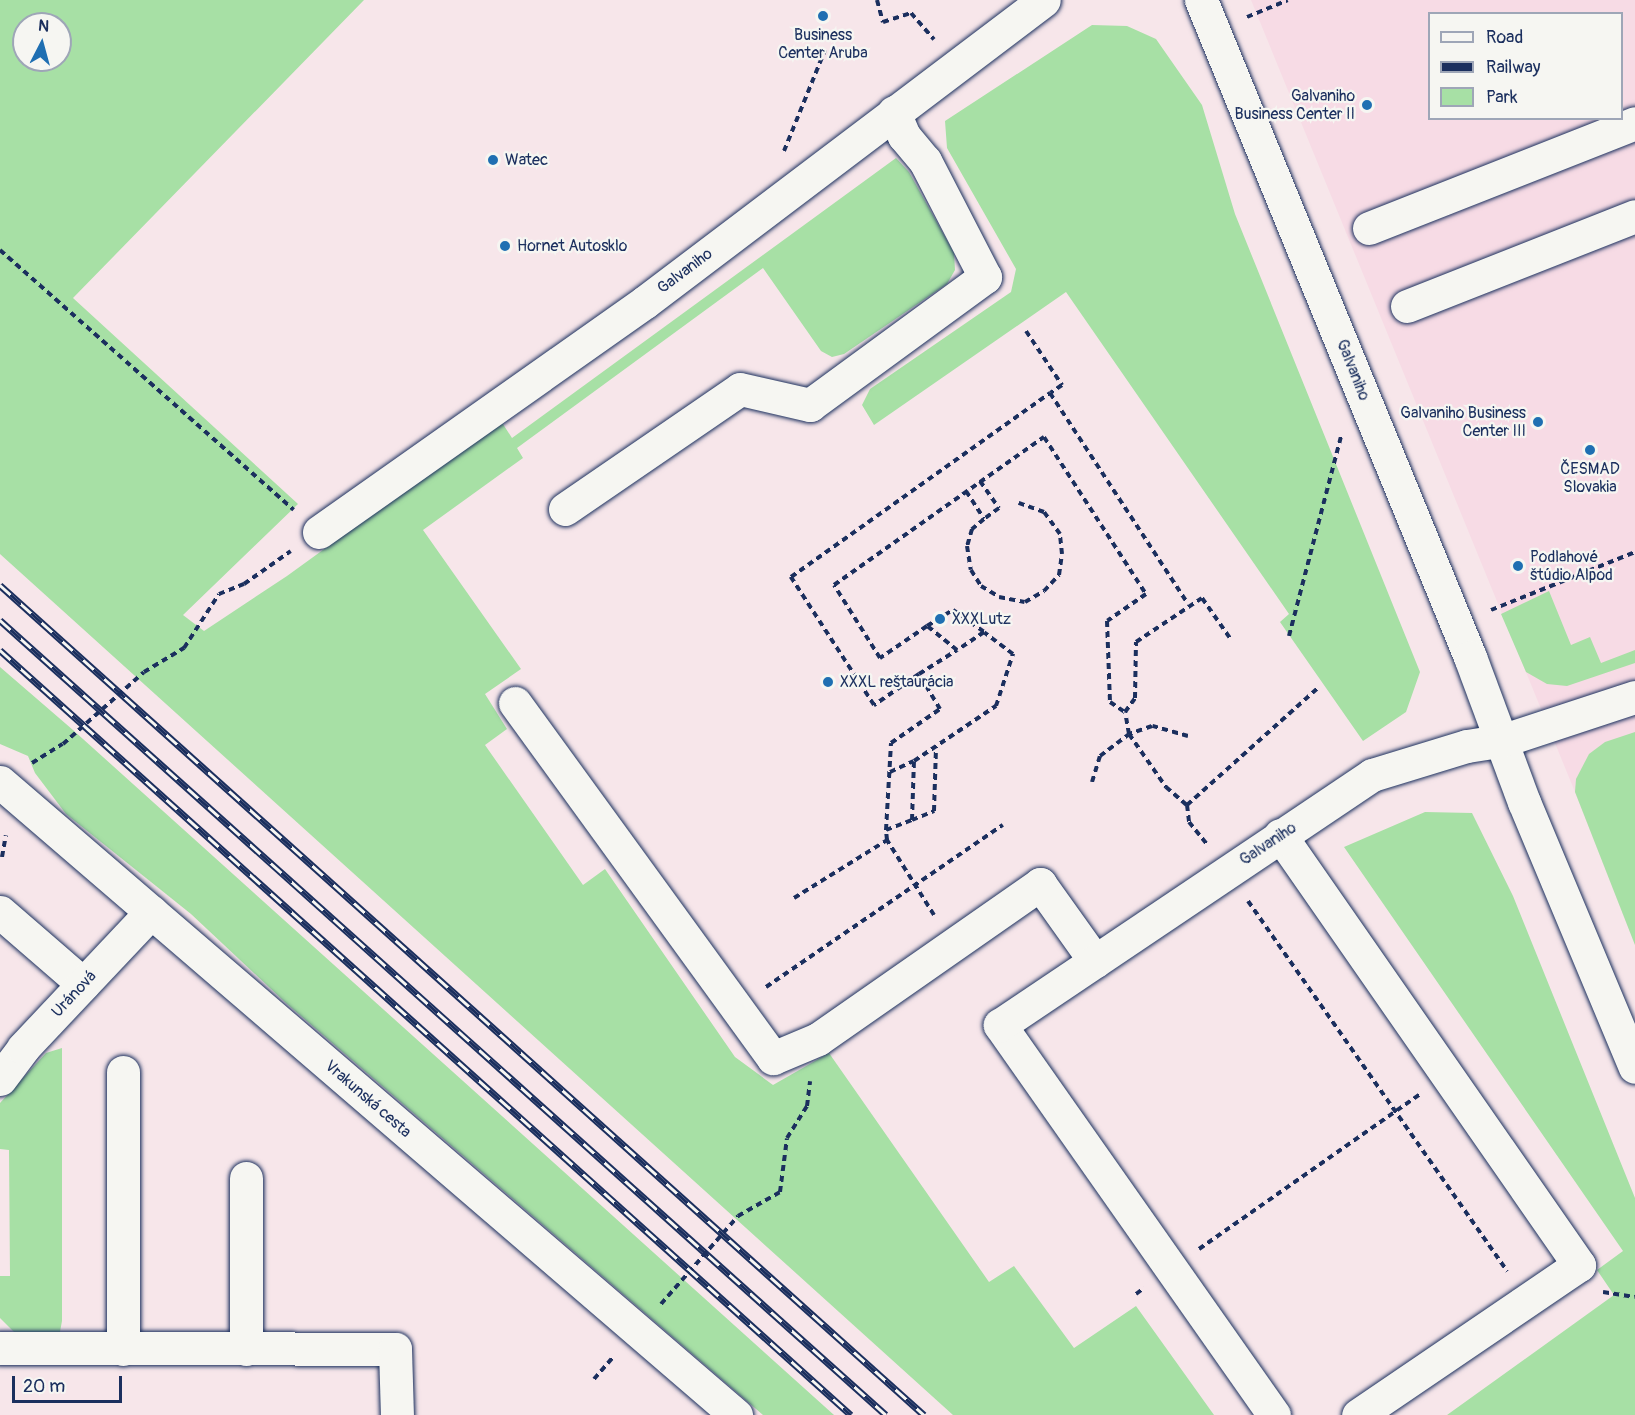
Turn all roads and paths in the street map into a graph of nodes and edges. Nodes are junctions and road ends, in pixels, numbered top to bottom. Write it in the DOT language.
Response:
graph roads {
  1 [pos="877,0"];
  2 [pos="1044,0"];
  3 [pos="1201,0"];
  4 [pos="1288,0"];
  5 [pos="1247,17"];
  6 [pos="825,50"];
  7 [pos="956,65"];
  8 [pos="894,112"];
  9 [pos="1635,123"];
  10 [pos="779,159"];
  11 [pos="1635,216"];
  12 [pos="1369,228"];
  13 [pos="0,250"];
  14 [pos="1407,306"];
  15 [pos="1026,331"];
  16 [pos="1050,393"];
  17 [pos="1342,435"];
  18 [pos="980,481"];
  19 [pos="966,491"];
  20 [pos="1019,502"];
  21 [pos="565,509"];
  22 [pos="984,519"];
  23 [pos="319,532"];
  24 [pos="1635,552"];
  25 [pos="1188,604"];
  26 [pos="1491,610"];
  27 [pos="927,626"];
  28 [pos="984,632"];
  29 [pos="1289,636"];
  30 [pos="1232,641"];
  31 [pos="957,650"];
  32 [pos="919,674"];
  33 [pos="1318,687"];
  34 [pos="1635,697"];
  35 [pos="514,703"];
  36 [pos="1125,712"];
  37 [pos="76,732"];
  38 [pos="1129,734"];
  39 [pos="1188,736"];
  40 [pos="1504,740"];
  41 [pos="936,746"];
  42 [pos="914,761"];
  43 [pos="890,772"];
  44 [pos="0,782"];
  45 [pos="1092,782"];
  46 [pos="1187,805"];
  47 [pos="912,820"];
  48 [pos="1003,825"];
  49 [pos="886,830"];
  50 [pos="1280,835"];
  51 [pos="886,840"];
  52 [pos="1228,871"];
  53 [pos="914,886"];
  54 [pos="794,898"];
  55 [pos="0,912"];
  56 [pos="151,912"];
  57 [pos="956,943"];
  58 [pos="1095,961"];
  59 [pos="83,984"];
  60 [pos="736,1008"];
  61 [pos="806,1044"];
  62 [pos="1635,1067"];
  63 [pos="123,1072"];
  64 [pos="0,1079"];
  65 [pos="1423,1092"];
  66 [pos="1396,1112"];
  67 [pos="246,1178"];
  68 [pos="1171,1269"];
  69 [pos="681,1282"];
  70 [pos="1604,1292"];
  71 [pos="1136,1294"];
  72 [pos="1635,1297"];
  73 [pos="1528,1301"];
  74 [pos="0,1348"];
  75 [pos="123,1348"];
  76 [pos="246,1348"];
  77 [pos="397,1415"];
  78 [pos="736,1415"];
  79 [pos="1275,1415"];
  80 [pos="1358,1415"];
  1 -- 7 [label="path"];
  2 -- 7 [label="main road, Galvaniho"];
  3 -- 40 [label="main road, Galvaniho"];
  4 -- 5 [label="path"];
  6 -- 10 [label="path"];
  7 -- 8 [label="main road, Galvaniho"];
  8 -- 21 [label="main road"];
  8 -- 23 [label="main road, Galvaniho"];
  9 -- 12 [label="main road"];
  11 -- 14 [label="main road"];
  13 -- 23 [label="path"];
  15 -- 16 [label="path"];
  16 -- 25 [label="path"];
  16 -- 32 [label="path"];
  17 -- 29 [label="path"];
  18 -- 19 [label="path"];
  18 -- 22 [label="path"];
  18 -- 36 [label="path"];
  19 -- 22 [label="path"];
  19 -- 27 [label="path"];
  20 -- 22 [label="path"];
  23 -- 37 [label="path"];
  24 -- 26 [label="path"];
  25 -- 30 [label="path"];
  25 -- 36 [label="path"];
  27 -- 28 [label="path"];
  27 -- 31 [label="path"];
  28 -- 31 [label="path"];
  28 -- 41 [label="path"];
  31 -- 32 [label="path"];
  32 -- 43 [label="path"];
  33 -- 46 [label="path"];
  34 -- 40 [label="main road, Galvaniho"];
  35 -- 60 [label="main road"];
  36 -- 38 [label="path"];
  38 -- 39 [label="path"];
  38 -- 45 [label="path"];
  38 -- 46 [label="path"];
  40 -- 50 [label="main road, Galvaniho"];
  40 -- 62 [label="main road, Galvaniho"];
  41 -- 42 [label="path"];
  41 -- 47 [label="path"];
  42 -- 43 [label="path"];
  42 -- 47 [label="path"];
  43 -- 49 [label="path"];
  44 -- 56 [label="main road, Vrakunská cesta"];
  46 -- 52 [label="path"];
  47 -- 49 [label="path"];
  48 -- 53 [label="path"];
  49 -- 51 [label="path"];
  50 -- 52 [label="main road, Galvaniho"];
  50 -- 73 [label="main road"];
  51 -- 53 [label="path"];
  51 -- 54 [label="path"];
  52 -- 58 [label="main road, Galvaniho"];
  52 -- 66 [label="path"];
  53 -- 57 [label="path"];
  53 -- 60 [label="path"];
  55 -- 59 [label="main road"];
  56 -- 59 [label="main road, Uránová"];
  56 -- 78 [label="main road, Vrakunská cesta"];
  57 -- 58 [label="main road"];
  57 -- 61 [label="main road"];
  58 -- 68 [label="main road, Galvaniho"];
  59 -- 64 [label="main road, Uránová"];
  60 -- 61 [label="main road"];
  61 -- 69 [label="path"];
  63 -- 75 [label="main road"];
  65 -- 66 [label="path"];
  66 -- 68 [label="path"];
  66 -- 73 [label="path"];
  67 -- 76 [label="main road"];
  68 -- 71 [label="path"];
  68 -- 79 [label="main road"];
  70 -- 72 [label="path"];
  73 -- 80 [label="main road"];
  74 -- 75 [label="main road"];
  75 -- 76 [label="main road"];
  76 -- 77 [label="main road"];
}
